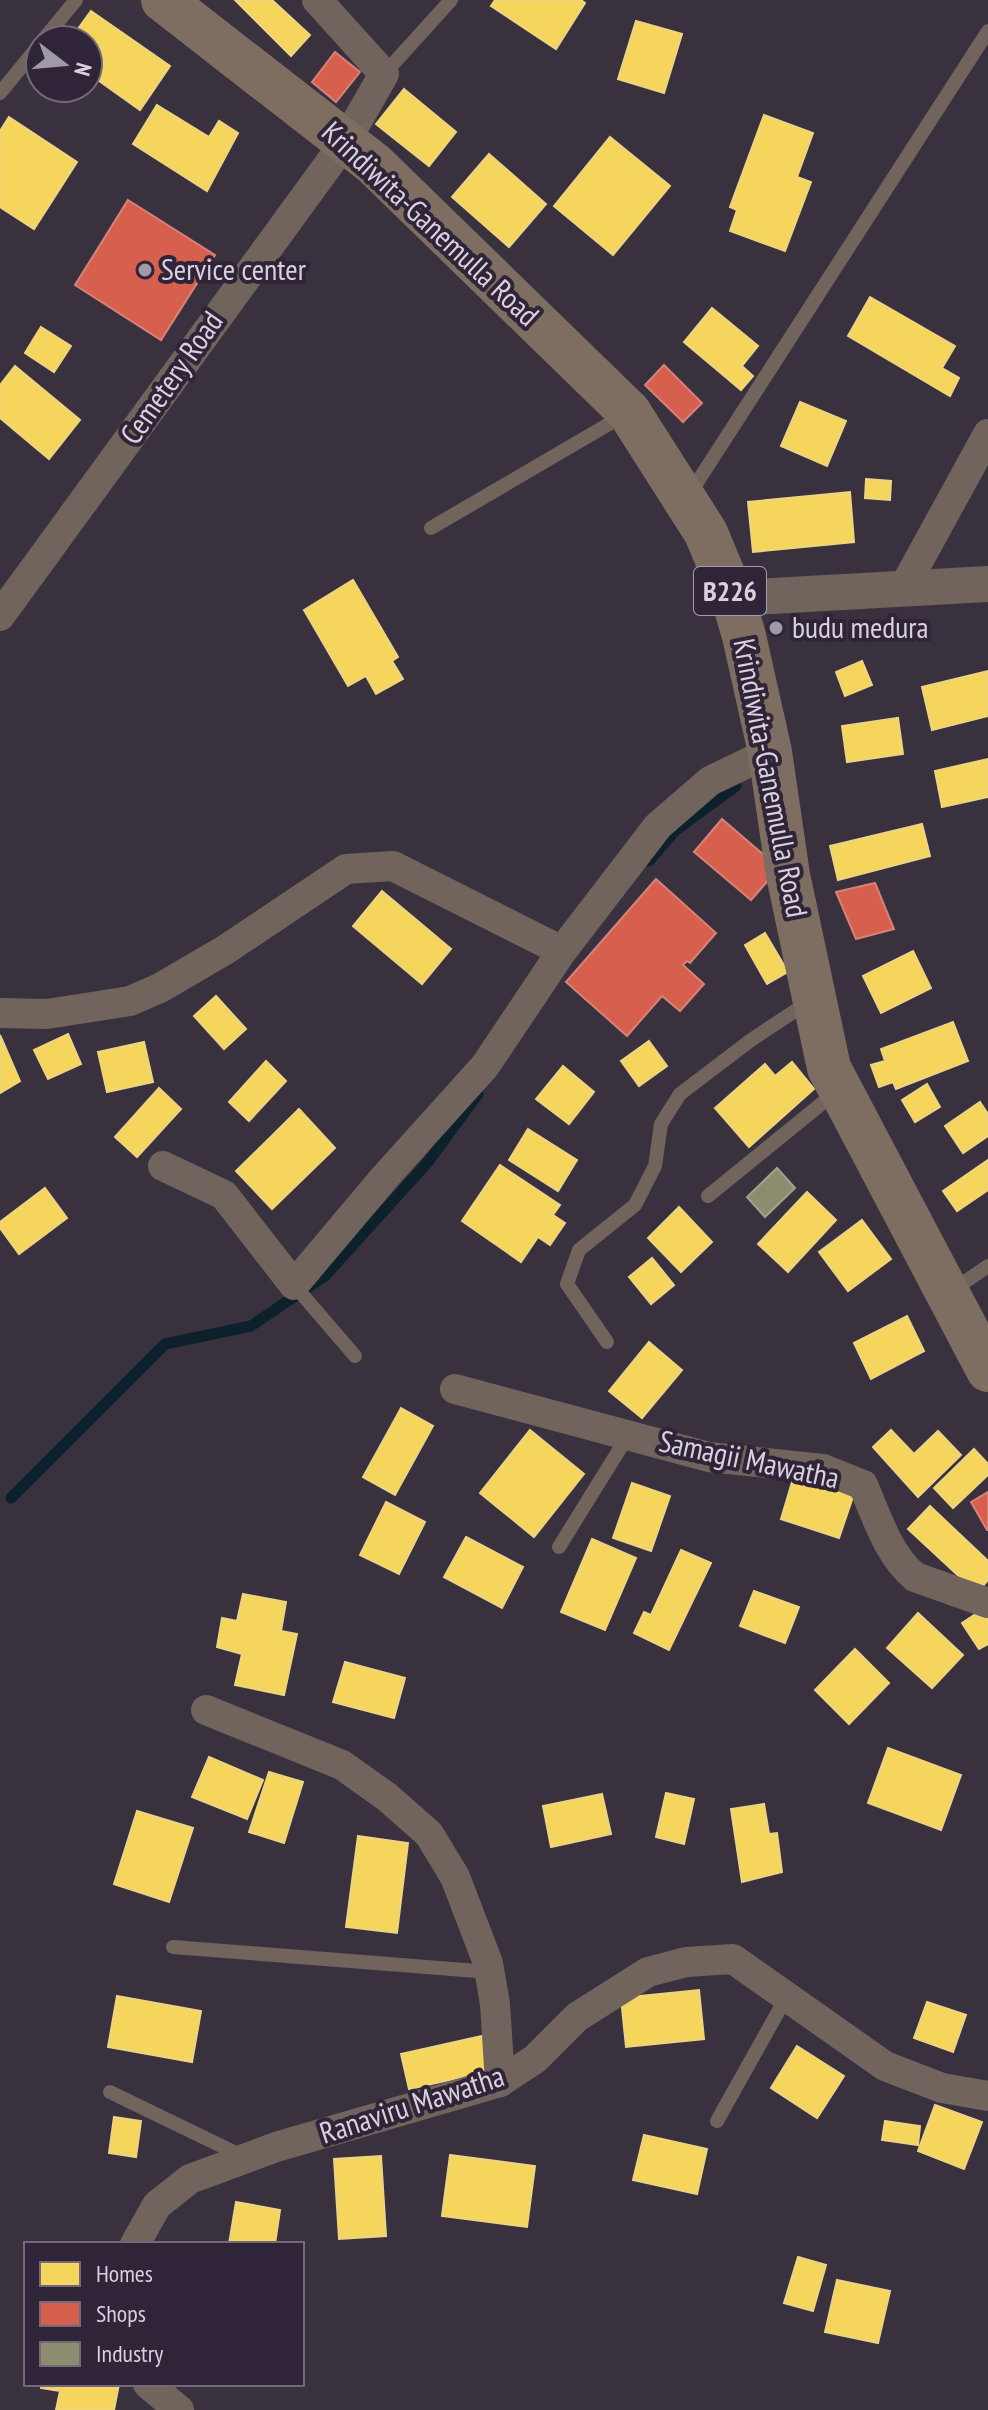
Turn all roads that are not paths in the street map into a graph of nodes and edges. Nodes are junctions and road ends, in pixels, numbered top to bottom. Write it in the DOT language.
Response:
graph roads {
  1 [pos="76,0"];
  2 [pos="163,0"];
  3 [pos="317,0"];
  4 [pos="451,0"];
  5 [pos="57,24"];
  6 [pos="988,31"];
  7 [pos="24,64"];
  8 [pos="384,74"];
  9 [pos="0,93"];
  10 [pos="345,142"];
  11 [pos="629,412"];
  12 [pos="988,434"];
  13 [pos="685,500"];
  14 [pos="431,528"];
  15 [pos="988,584"];
  16 [pos="903,589"];
  17 [pos="733,598"];
  18 [pos="0,616"];
  19 [pos="770,752"];
  20 [pos="562,951"];
  21 [pos="814,999"];
  22 [pos="0,1013"];
  23 [pos="840,1089"];
  24 [pos="163,1166"];
  25 [pos="708,1196"];
  26 [pos="988,1266"];
  27 [pos="294,1285"];
  28 [pos="950,1293"];
  29 [pos="607,1342"];
  30 [pos="355,1356"];
  31 [pos="988,1370"];
  32 [pos="455,1389"];
  33 [pos="629,1434"];
  34 [pos="559,1547"];
  35 [pos="988,1603"];
  36 [pos="206,1710"];
  37 [pos="173,1947"];
  38 [pos="490,1972"];
  39 [pos="787,1996"];
  40 [pos="500,2082"];
  41 [pos="110,2092"];
  42 [pos="988,2096"];
  43 [pos="717,2121"];
  44 [pos="246,2158"];
  45 [pos="136,2242"];
  1 -- 5 [label="lane"];
  2 -- 10 [label="main road, Krindiwita-Ganemulla Road / B226"];
  3 -- 8 [label="street"];
  4 -- 8 [label="lane"];
  6 -- 13 [label="lane"];
  7 -- 9 [label="lane"];
  8 -- 10 [label="street, Cemetery Road"];
  10 -- 11 [label="main road, Krindiwita-Ganemulla Road / B226"];
  10 -- 18 [label="street, Cemetery Road"];
  11 -- 13 [label="main road, Krindiwita-Ganemulla Road / B226"];
  11 -- 14 [label="lane"];
  12 -- 16 [label="street"];
  13 -- 17 [label="main road, Krindiwita-Ganemulla Road / B226"];
  15 -- 16 [label="street"];
  16 -- 17 [label="street"];
  17 -- 19 [label="main road, Krindiwita-Ganemulla Road / B226"];
  19 -- 20 [label="street"];
  19 -- 21 [label="main road, Krindiwita-Ganemulla Road / B226"];
  20 -- 22 [label="street"];
  20 -- 27 [label="street"];
  21 -- 23 [label="main road, Krindiwita-Ganemulla Road / B226"];
  21 -- 29 [label="lane"];
  23 -- 25 [label="lane"];
  23 -- 28 [label="main road, Krindiwita-Ganemulla Road / B226"];
  24 -- 27 [label="street"];
  26 -- 28 [label="lane"];
  27 -- 30 [label="lane"];
  28 -- 31 [label="main road, Krindiwita-Ganemulla Road / B226"];
  32 -- 33 [label="street, Samagii Mawatha"];
  33 -- 34 [label="lane"];
  33 -- 35 [label="street, Samagii Mawatha"];
  36 -- 38 [label="street"];
  37 -- 38 [label="lane"];
  38 -- 40 [label="street"];
  39 -- 40 [label="street, Ranaviru Mawatha"];
  39 -- 42 [label="street, Ranaviru Mawatha"];
  39 -- 43 [label="lane"];
  40 -- 44 [label="street, Ranaviru Mawatha"];
  41 -- 44 [label="lane"];
  44 -- 45 [label="street, Ranaviru Mawatha"];
}
